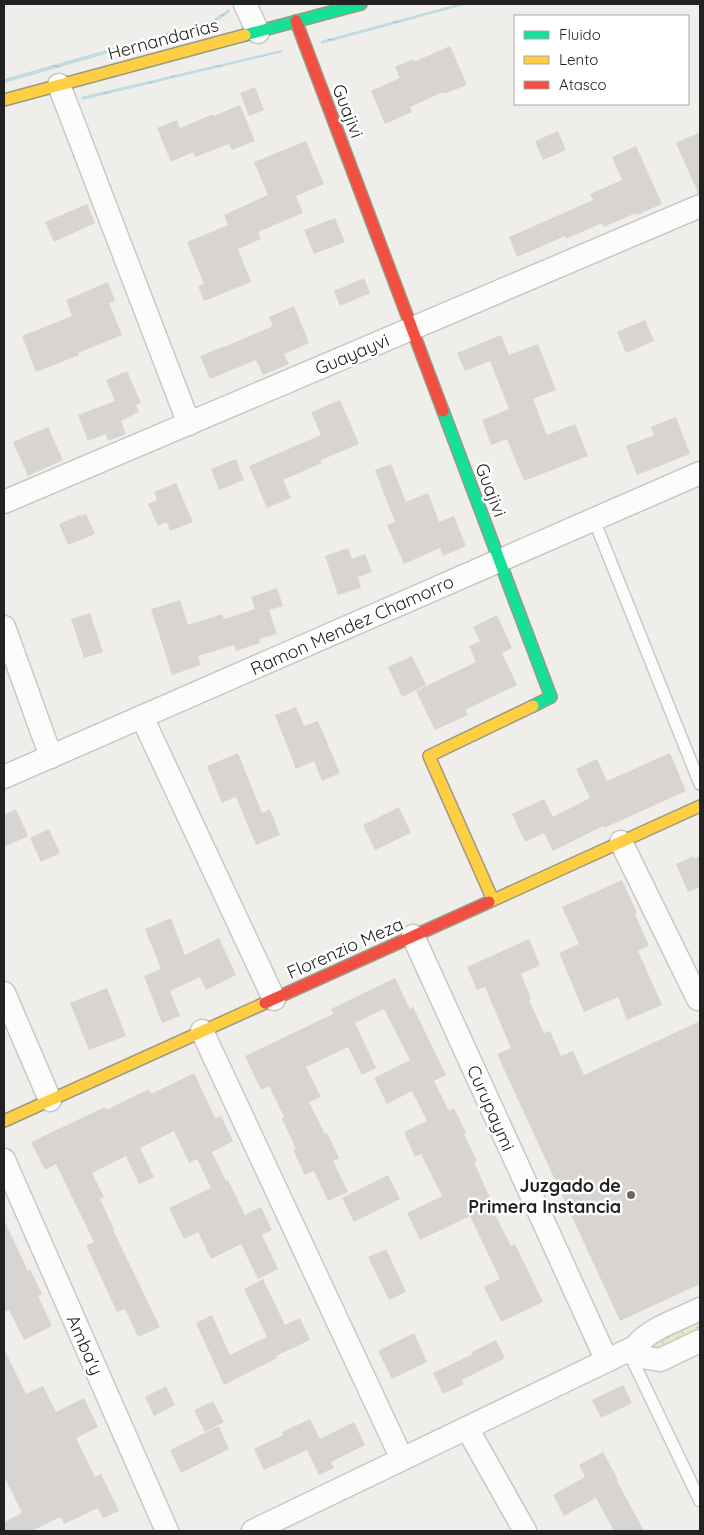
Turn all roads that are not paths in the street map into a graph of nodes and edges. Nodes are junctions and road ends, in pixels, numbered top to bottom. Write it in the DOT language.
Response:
graph roads {
  1 [pos="245,4"];
  2 [pos="361,4"];
  3 [pos="296,21"];
  4 [pos="258,32"];
  5 [pos="59,85"];
  6 [pos="6,96"];
  7 [pos="700,206"];
  8 [pos="411,329"];
  9 [pos="189,424"];
  10 [pos="700,473"];
  11 [pos="4,502"];
  12 [pos="594,520"];
  13 [pos="499,561"];
  14 [pos="4,627"];
  15 [pos="142,717"];
  16 [pos="51,756"];
  17 [pos="4,777"];
  18 [pos="700,784"];
  19 [pos="700,806"];
  20 [pos="621,842"];
  21 [pos="493,900"];
  22 [pos="413,936"];
  23 [pos="4,993"];
  24 [pos="274,999"];
  25 [pos="698,999"];
  26 [pos="202,1032"];
  27 [pos="50,1100"];
  28 [pos="4,1121"];
  29 [pos="4,1160"];
  30 [pos="700,1309"];
  31 [pos="700,1341"];
  32 [pos="631,1349"];
  33 [pos="607,1361"];
  34 [pos="467,1428"];
  35 [pos="402,1460"];
  36 [pos="700,1501"];
  37 [pos="167,1531"];
  38 [pos="253,1531"];
  39 [pos="525,1531"];
  1 -- 4 [label="street"];
  2 -- 3 [label="street, Hernandarias"];
  3 -- 4 [label="street, Hernandarias"];
  3 -- 8 [label="street, Guajivi"];
  4 -- 5 [label="street, Hernandarias"];
  5 -- 6 [label="street, Hernandarias"];
  5 -- 9 [label="street"];
  7 -- 8 [label="street, Guayayvi"];
  8 -- 9 [label="street, Guayayvi"];
  8 -- 13 [label="street, Guajivi"];
  9 -- 11 [label="street, Guayayvi"];
  10 -- 12 [label="street, Ramon Mendez Chamorro"];
  12 -- 13 [label="street, Ramon Mendez Chamorro"];
  12 -- 18 [label="lane"];
  13 -- 15 [label="street, Ramon Mendez Chamorro"];
  13 -- 21 [label="street, Guajivi"];
  14 -- 16 [label="street"];
  15 -- 16 [label="street, Ramon Mendez Chamorro"];
  15 -- 24 [label="street"];
  16 -- 17 [label="street, Ramon Mendez Chamorro"];
  19 -- 20 [label="street, Florenzio Meza"];
  20 -- 21 [label="street, Florenzio Meza"];
  20 -- 25 [label="street"];
  21 -- 22 [label="street, Florenzio Meza"];
  22 -- 24 [label="street, Florenzio Meza"];
  22 -- 33 [label="street, Curupaymi"];
  23 -- 27 [label="street"];
  24 -- 26 [label="street, Florenzio Meza"];
  26 -- 27 [label="street, Florenzio Meza"];
  26 -- 35 [label="street"];
  27 -- 28 [label="street, Florenzio Meza"];
  29 -- 37 [label="street, Amba'y"];
  30 -- 32 [label="street"];
  31 -- 32 [label="street"];
  32 -- 33 [label="street"];
  32 -- 36 [label="lane"];
  33 -- 34 [label="street"];
  34 -- 35 [label="street"];
  34 -- 39 [label="street"];
  35 -- 38 [label="street"];
}
